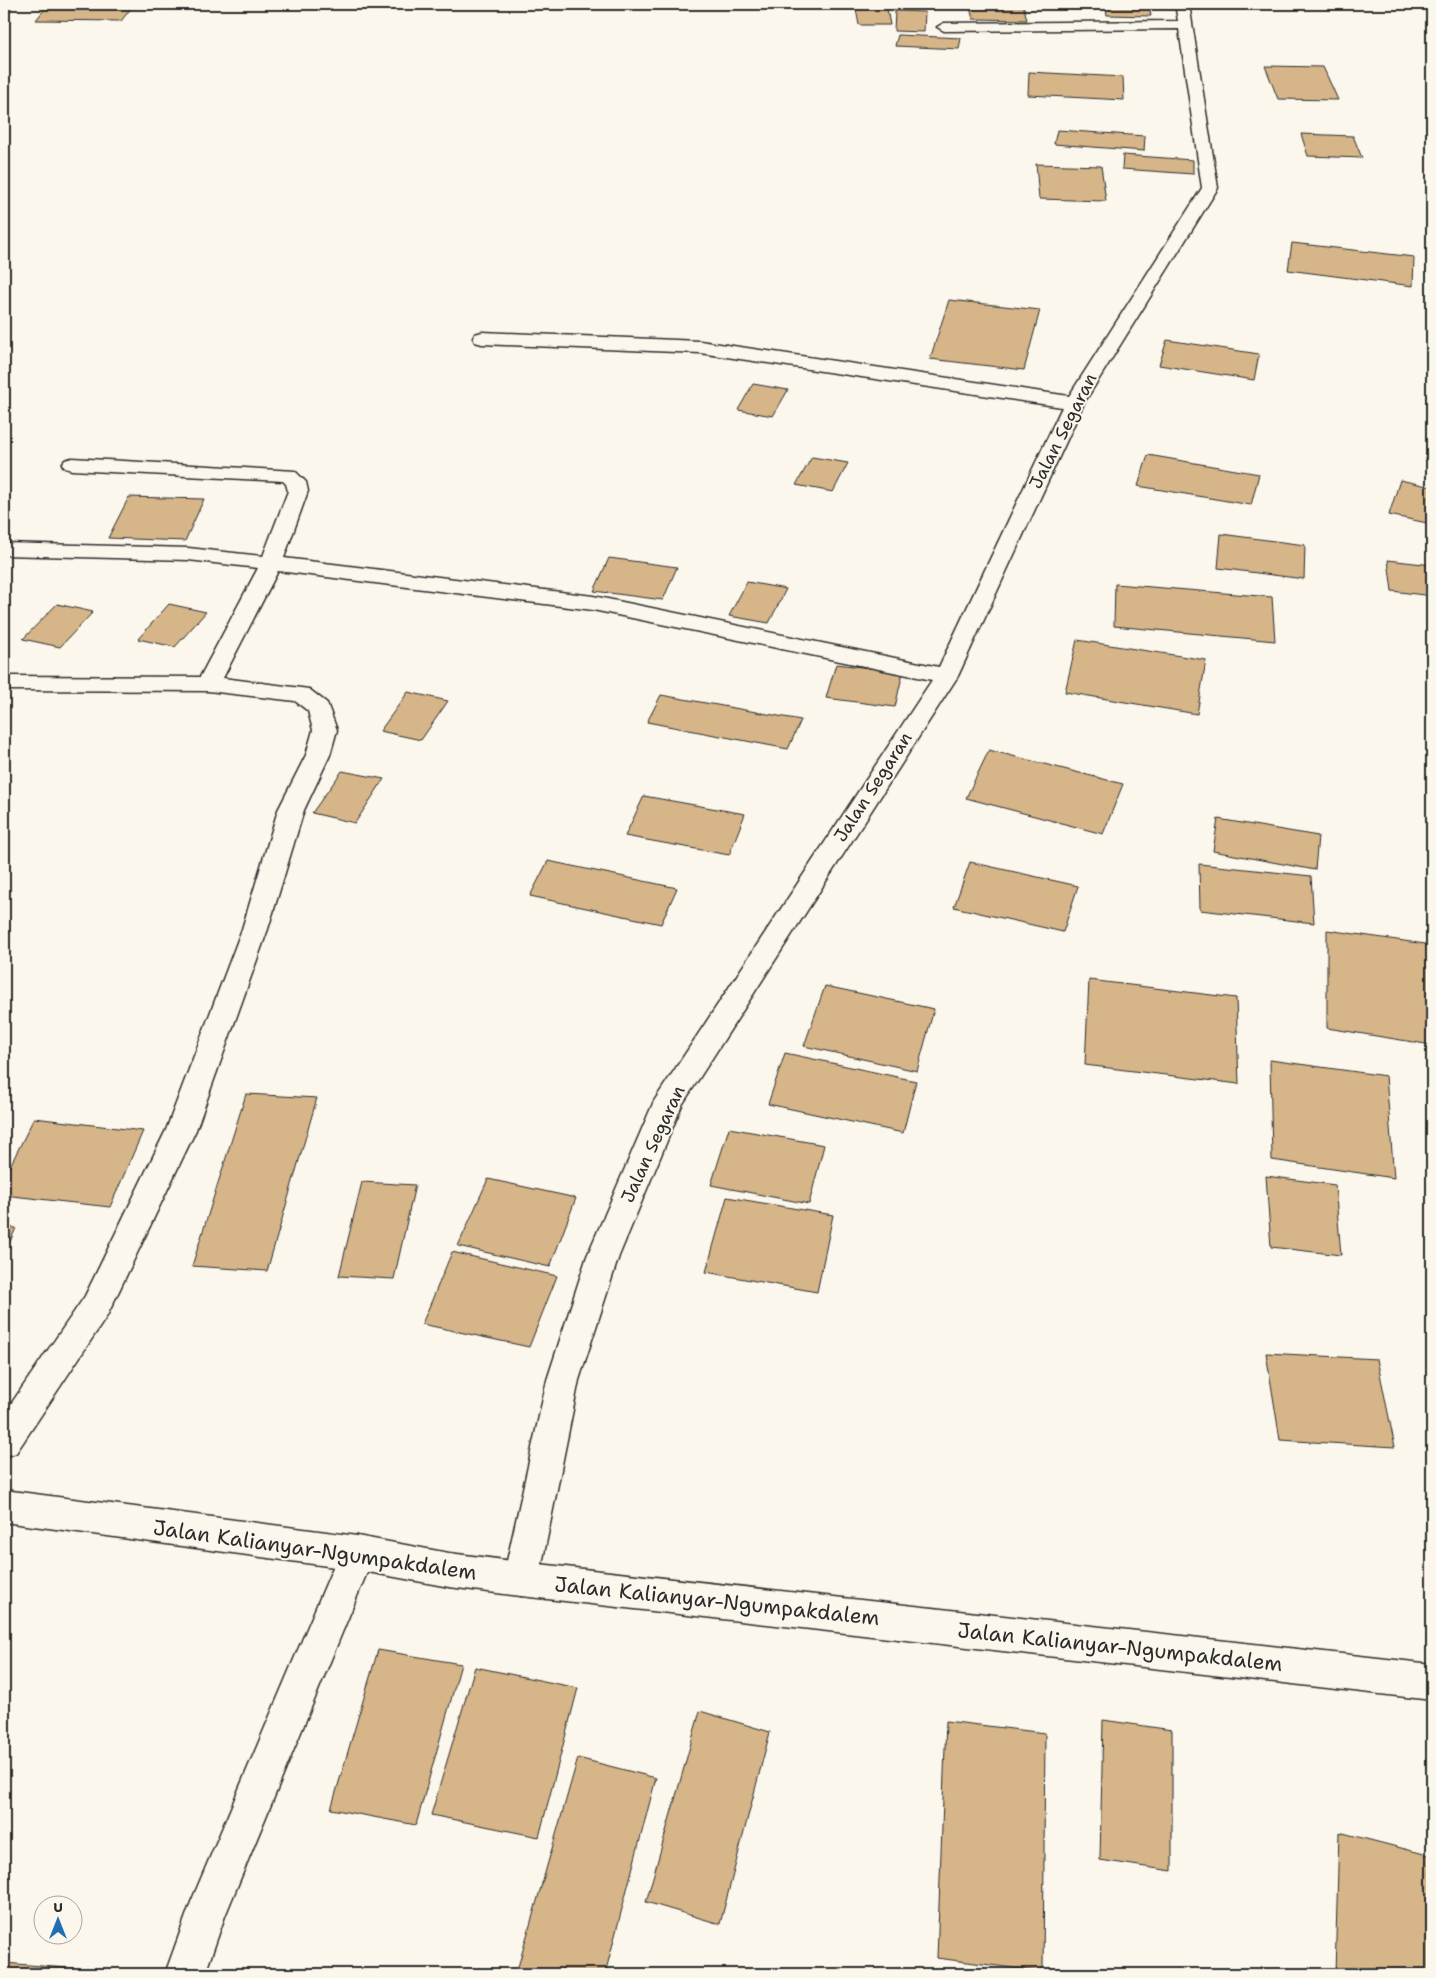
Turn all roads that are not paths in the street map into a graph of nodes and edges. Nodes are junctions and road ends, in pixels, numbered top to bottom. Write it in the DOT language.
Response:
graph roads {
  1 [pos="1184,14"];
  2 [pos="944,27"];
  3 [pos="482,338"];
  4 [pos="1074,403"];
  5 [pos="72,464"];
  6 [pos="4,549"];
  7 [pos="271,564"];
  8 [pos="946,676"];
  9 [pos="4,683"];
  10 [pos="208,684"];
  11 [pos="4,1442"];
  12 [pos="4,1506"];
  13 [pos="357,1553"];
  14 [pos="521,1579"];
  15 [pos="1432,1682"];
  16 [pos="185,1974"];
  1 -- 2 [label="street"];
  1 -- 4 [label="street, Jalan Segaran"];
  3 -- 4 [label="street"];
  4 -- 8 [label="street, Jalan Segaran"];
  5 -- 7 [label="street"];
  6 -- 7 [label="street"];
  7 -- 8 [label="street"];
  7 -- 10 [label="street"];
  8 -- 14 [label="street, Jalan Segaran"];
  9 -- 10 [label="street"];
  10 -- 11 [label="street"];
  12 -- 13 [label="street, Jalan Kalianyar-Ngumpakdalem"];
  13 -- 14 [label="street, Jalan Kalianyar-Ngumpakdalem"];
  13 -- 16 [label="street"];
  14 -- 15 [label="street, Jalan Kalianyar-Ngumpakdalem"];
}
